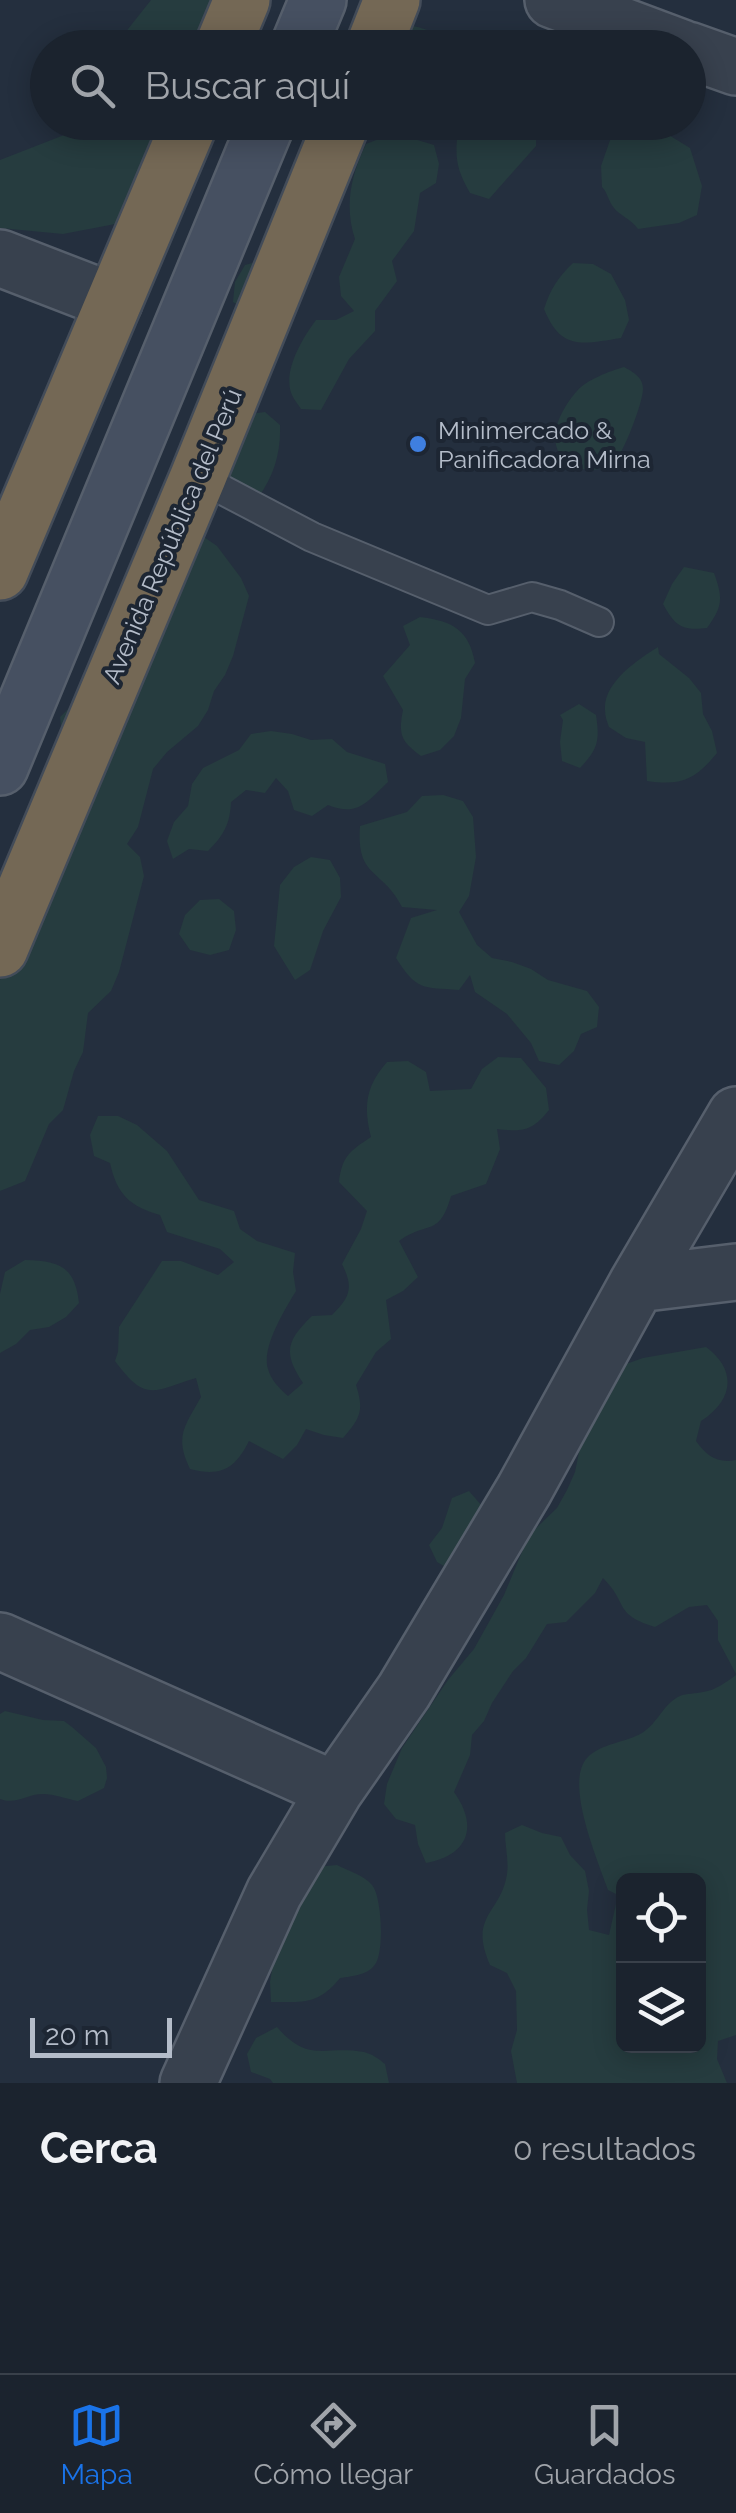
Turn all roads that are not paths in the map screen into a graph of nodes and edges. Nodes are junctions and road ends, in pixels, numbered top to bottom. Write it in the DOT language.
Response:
graph roads {
  1 [pos="242,0"];
  2 [pos="318,0"];
  3 [pos="392,0"];
  4 [pos="553,0"];
  5 [pos="230,30"];
  6 [pos="306,30"];
  7 [pos="380,30"];
  8 [pos="634,30"];
  9 [pos="706,56"];
  10 [pos="736,67"];
  11 [pos="182,140"];
  12 [pos="260,140"];
  13 [pos="335,140"];
  14 [pos="0,258"];
  15 [pos="114,302"];
  16 [pos="198,478"];
  17 [pos="0,572"];
  18 [pos="599,622"];
  19 [pos="0,767"];
  20 [pos="0,949"];
  21 [pos="736,1115"];
  22 [pos="736,1272"];
  23 [pos="637,1284"];
  24 [pos="0,1641"];
  25 [pos="336,1790"];
  26 [pos="188,2083"];
  1 -- 5 [label="highway"];
  2 -- 6 [label="street"];
  3 -- 7 [label="highway"];
  4 -- 8 [label="street"];
  9 -- 10 [label="street"];
  11 -- 15 [label="highway"];
  12 -- 19 [label="street"];
  13 -- 16 [label="highway, Avenida República del Perú"];
  14 -- 15 [label="street"];
  15 -- 17 [label="highway"];
  16 -- 18 [label="lane"];
  16 -- 20 [label="highway, Avenida República del Perú"];
  21 -- 23 [label="street"];
  22 -- 23 [label="street"];
  23 -- 25 [label="street"];
  24 -- 25 [label="street"];
  25 -- 26 [label="street"];
}
